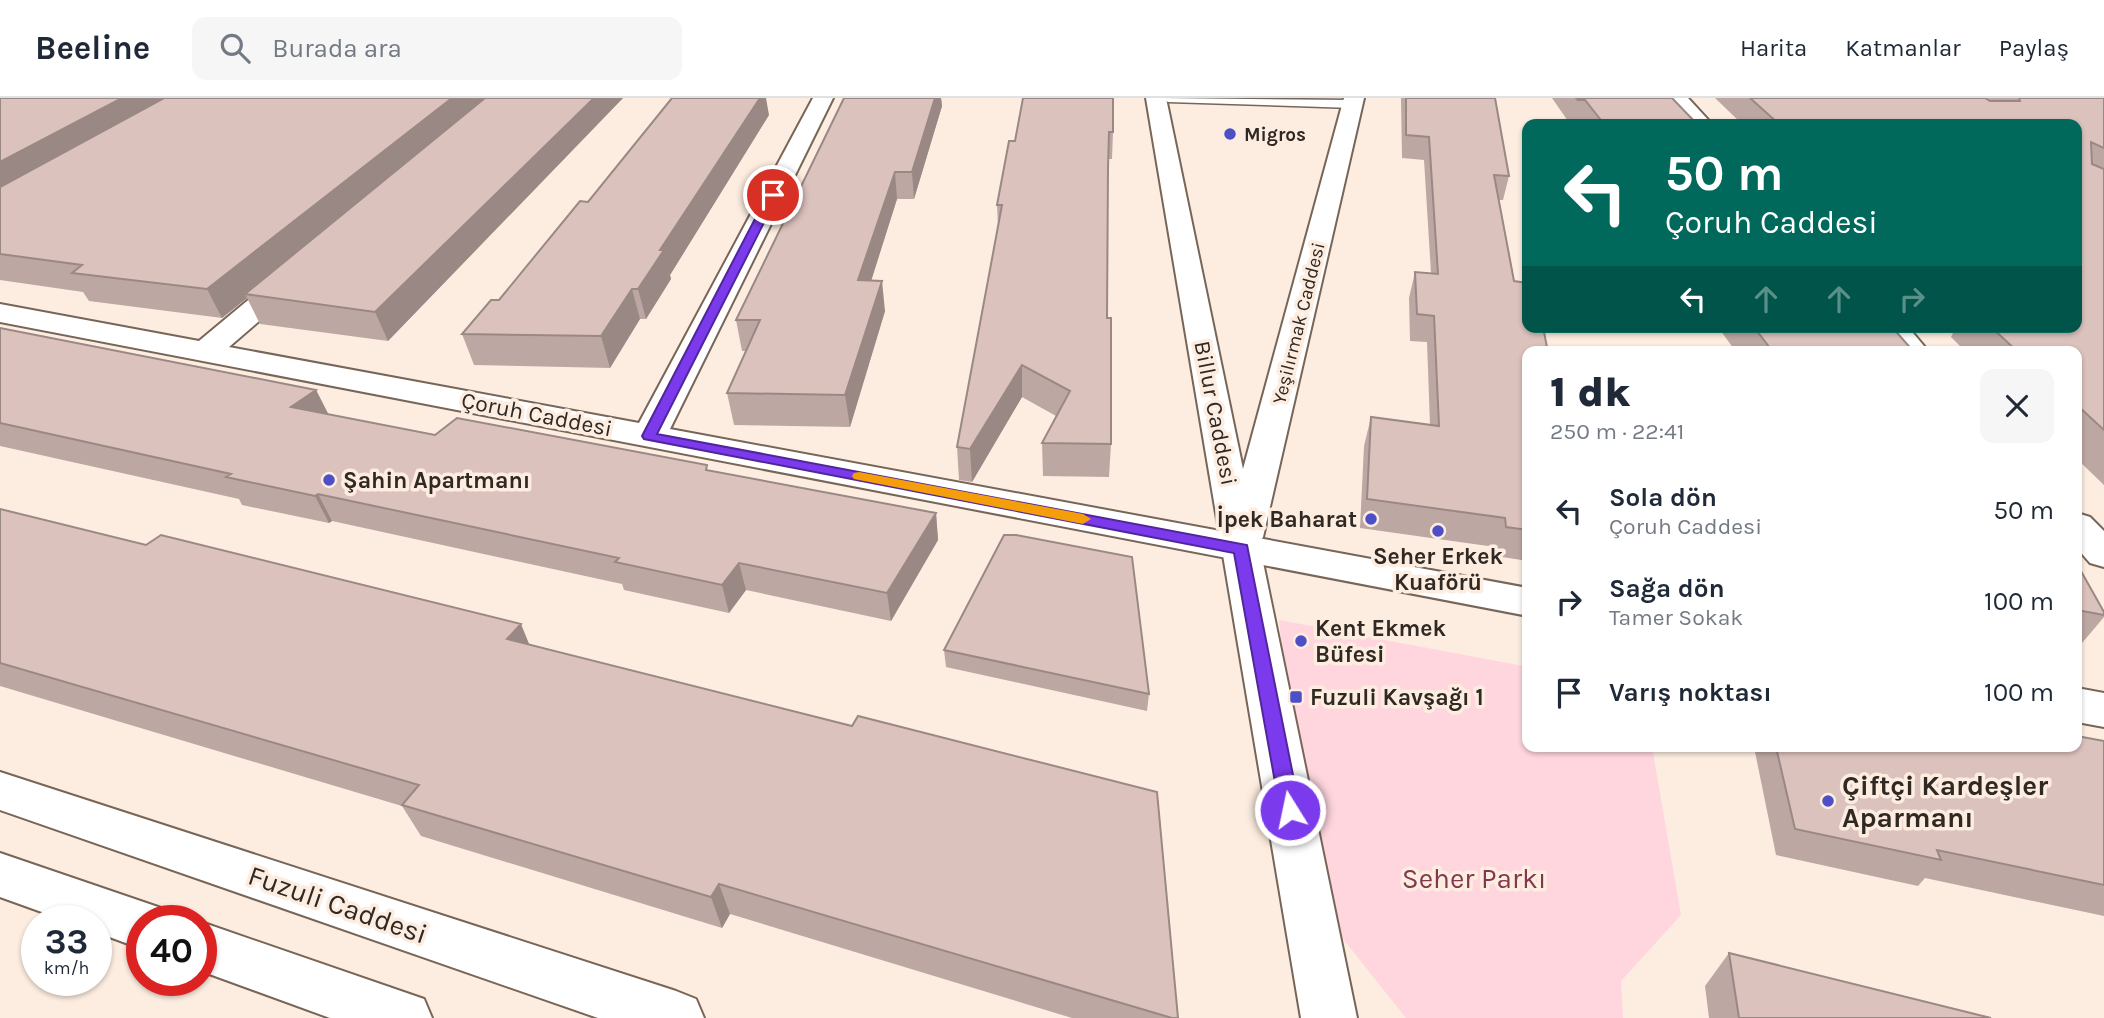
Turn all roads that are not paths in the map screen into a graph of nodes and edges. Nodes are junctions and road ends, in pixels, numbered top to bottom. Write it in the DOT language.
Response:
graph roads {
  1 [pos="823,98"];
  2 [pos="1156,98"];
  3 [pos="1168,98"];
  4 [pos="1677,98"];
  5 [pos="1354,101"];
  6 [pos="1696,119"];
  7 [pos="314,260"];
  8 [pos="0,313"];
  9 [pos="1897,333"];
  10 [pos="1908,346"];
  11 [pos="207,350"];
  12 [pos="649,436"];
  13 [pos="2082,531"];
  14 [pos="1241,549"];
  15 [pos="2104,554"];
  16 [pos="1522,602"];
  17 [pos="2082,706"];
  18 [pos="2104,710"];
  19 [pos="0,791"];
  20 [pos="0,875"];
  21 [pos="126,919"];
  22 [pos="217,952"];
  23 [pos="404,1018"];
  24 [pos="676,1018"];
  25 [pos="1329,1018"];
  1 -- 12 [label="street"];
  2 -- 14 [label="street, Billur Caddesi"];
  3 -- 5 [label="lane"];
  4 -- 6 [label="street"];
  5 -- 14 [label="street, Yeşilırmak Caddesi"];
  7 -- 11 [label="street"];
  8 -- 11 [label="street, Çoruh Caddesi"];
  9 -- 10 [label="street"];
  11 -- 12 [label="street, Çoruh Caddesi"];
  12 -- 14 [label="street, Çoruh Caddesi"];
  13 -- 15 [label="street"];
  14 -- 16 [label="street, Çoruh Caddesi"];
  14 -- 25 [label="street, Billur Caddesi"];
  17 -- 18 [label="street"];
  19 -- 24 [label="street, Fuzuli Caddesi"];
  20 -- 21 [label="street"];
  22 -- 23 [label="street"];
}
